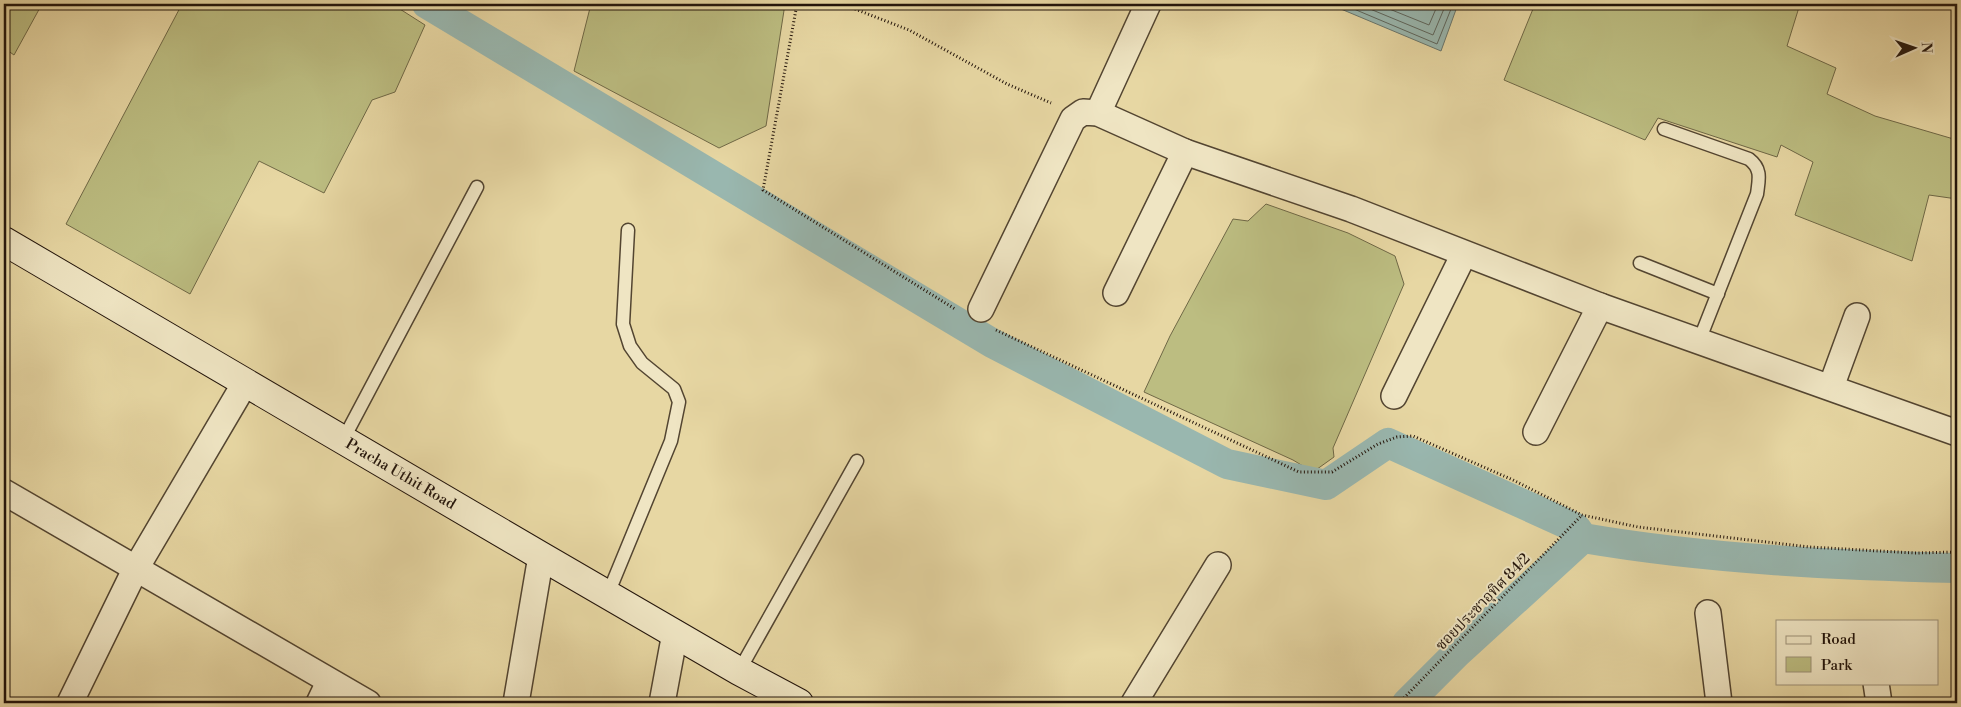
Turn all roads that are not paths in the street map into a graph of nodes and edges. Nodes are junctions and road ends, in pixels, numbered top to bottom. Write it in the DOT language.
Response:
graph roads {
  1 [pos="1148,4"];
  2 [pos="1087,114"];
  3 [pos="1664,129"];
  4 [pos="1185,152"];
  5 [pos="477,187"];
  6 [pos="628,230"];
  7 [pos="4,241"];
  8 [pos="1464,254"];
  9 [pos="1640,263"];
  10 [pos="1116,292"];
  11 [pos="1718,294"];
  12 [pos="1600,306"];
  13 [pos="977,316"];
  14 [pos="1857,316"];
  15 [pos="1699,341"];
  16 [pos="245,383"];
  17 [pos="1831,387"];
  18 [pos="1394,396"];
  19 [pos="1536,432"];
  20 [pos="1957,433"];
  21 [pos="343,440"];
  22 [pos="857,461"];
  23 [pos="4,492"];
  24 [pos="541,556"];
  25 [pos="1218,565"];
  26 [pos="135,570"];
  27 [pos="608,594"];
  28 [pos="1708,613"];
  29 [pos="675,633"];
  30 [pos="739,671"];
  31 [pos="1876,684"];
  32 [pos="324,692"];
  33 [pos="70,703"];
  34 [pos="368,703"];
  35 [pos="516,703"];
  36 [pos="662,703"];
  37 [pos="800,703"];
  38 [pos="1134,703"];
  39 [pos="1719,703"];
  40 [pos="1879,703"];
  1 -- 2 [label="street"];
  2 -- 4 [label="street"];
  2 -- 13 [label="street"];
  3 -- 11 [label="lane"];
  4 -- 8 [label="street"];
  4 -- 10 [label="street"];
  5 -- 21 [label="lane"];
  6 -- 27 [label="lane"];
  7 -- 16 [label="main road, Pracha Uthit Road"];
  8 -- 12 [label="street"];
  8 -- 18 [label="street"];
  9 -- 11 [label="lane"];
  11 -- 15 [label="lane"];
  12 -- 15 [label="street"];
  12 -- 19 [label="street"];
  14 -- 17 [label="street"];
  15 -- 17 [label="street"];
  16 -- 21 [label="main road, Pracha Uthit Road"];
  16 -- 26 [label="street"];
  17 -- 20 [label="street"];
  21 -- 24 [label="main road, Pracha Uthit Road"];
  22 -- 30 [label="lane"];
  23 -- 26 [label="street"];
  24 -- 27 [label="main road, Pracha Uthit Road"];
  24 -- 35 [label="street"];
  25 -- 38 [label="street"];
  26 -- 32 [label="street"];
  26 -- 33 [label="street"];
  27 -- 29 [label="main road, Pracha Uthit Road"];
  28 -- 39 [label="street"];
  29 -- 30 [label="main road, Pracha Uthit Road"];
  29 -- 36 [label="street"];
  30 -- 37 [label="main road, Pracha Uthit Road"];
  31 -- 40 [label="street"];
  32 -- 34 [label="street"];
}
